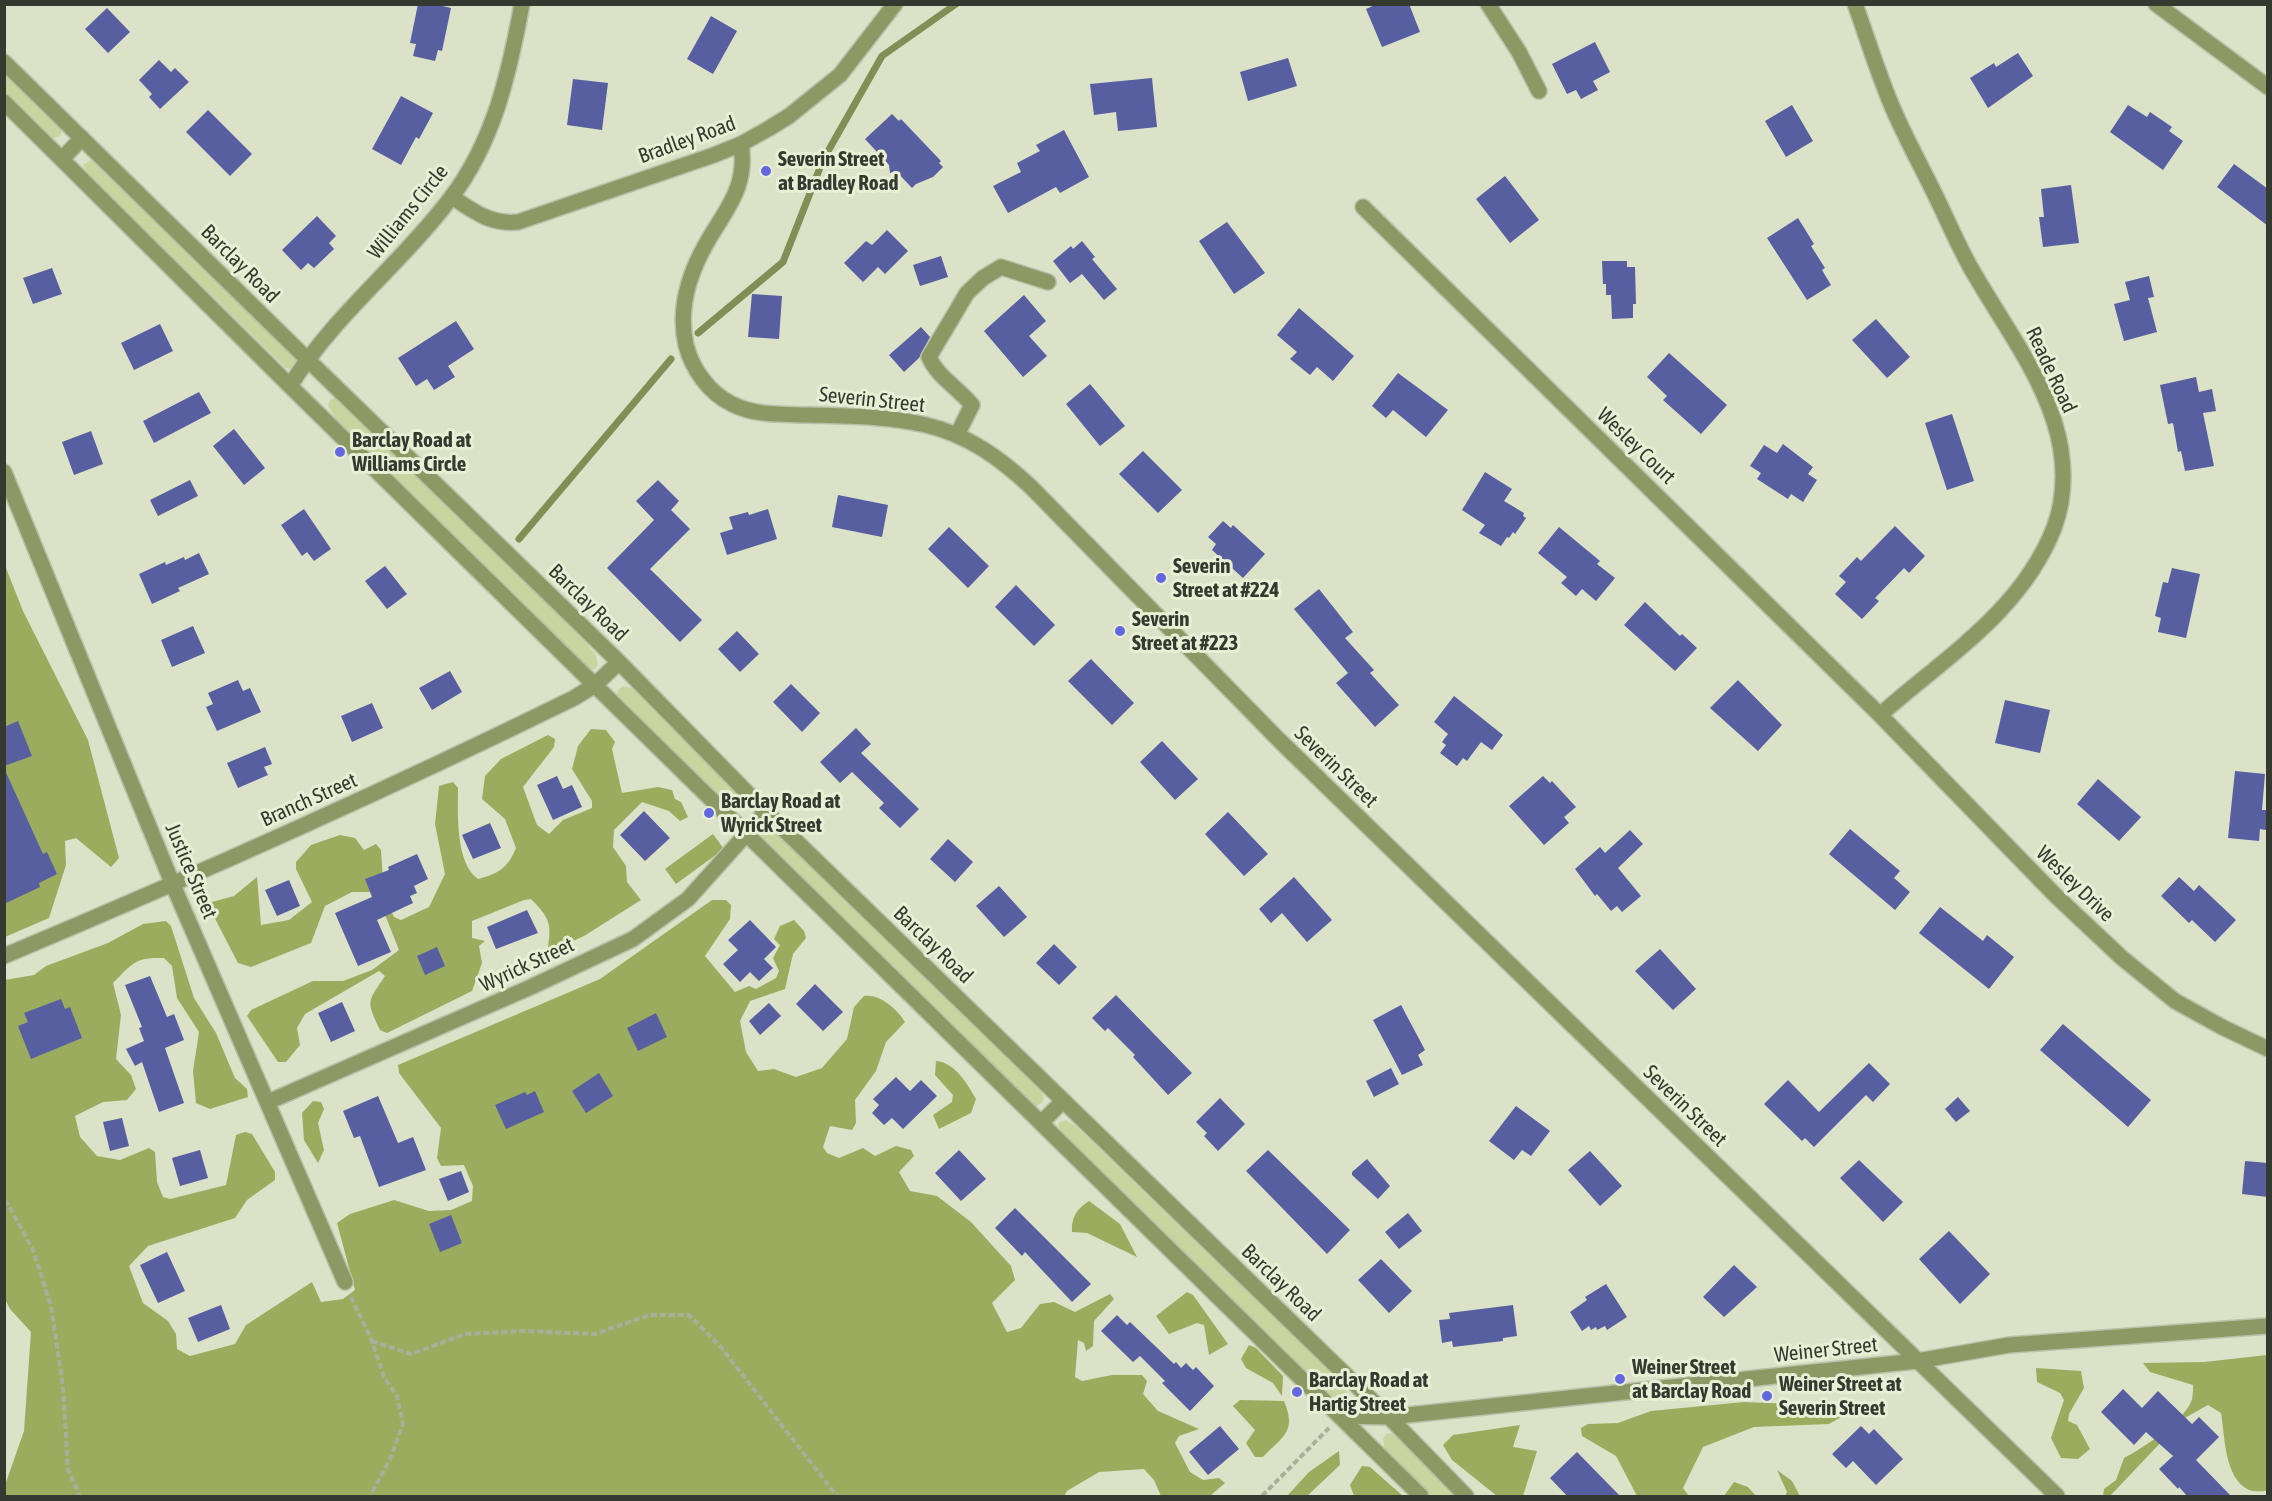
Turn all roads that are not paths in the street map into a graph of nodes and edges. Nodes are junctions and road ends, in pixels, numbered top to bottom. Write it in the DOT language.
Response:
graph roads {
  1 [pos="522,4"];
  2 [pos="895,4"];
  3 [pos="1488,4"];
  4 [pos="1855,4"];
  5 [pos="2156,4"];
  6 [pos="4,62"];
  7 [pos="2268,87"];
  8 [pos="1539,91"];
  9 [pos="4,102"];
  10 [pos="82,138"];
  11 [pos="741,144"];
  12 [pos="62,159"];
  13 [pos="452,197"];
  14 [pos="1363,207"];
  15 [pos="1047,282"];
  16 [pos="307,359"];
  17 [pos="290,386"];
  18 [pos="957,435"];
  19 [pos="4,472"];
  20 [pos="619,662"];
  21 [pos="595,685"];
  22 [pos="1880,715"];
  23 [pos="766,812"];
  24 [pos="747,833"];
  25 [pos="173,885"];
  26 [pos="4,956"];
  27 [pos="2268,1049"];
  28 [pos="1063,1101"];
  29 [pos="268,1102"];
  30 [pos="1041,1123"];
  31 [pos="345,1282"];
  32 [pos="2268,1326"];
  33 [pos="1917,1361"];
  34 [pos="1340,1416"];
  35 [pos="1389,1417"];
  36 [pos="1421,1497"];
  37 [pos="1466,1497"];
  38 [pos="2057,1497"];
  1 -- 13 [label="street, Williams Circle"];
  2 -- 11 [label="street, Bradley Road"];
  3 -- 8 [label="street"];
  4 -- 22 [label="street, Reade Road"];
  5 -- 7 [label="street"];
  6 -- 10 [label="street, Barclay Road"];
  9 -- 12 [label="street"];
  10 -- 12 [label="street"];
  10 -- 16 [label="street, Barclay Road"];
  11 -- 13 [label="street, Bradley Road"];
  11 -- 18 [label="street, Severin Street"];
  12 -- 17 [label="street"];
  13 -- 16 [label="street, Williams Circle"];
  14 -- 22 [label="street, Wesley Court"];
  15 -- 18 [label="street"];
  16 -- 17 [label="street, Williams Circle"];
  16 -- 20 [label="street, Barclay Road"];
  17 -- 21 [label="street"];
  18 -- 33 [label="street, Severin Street"];
  19 -- 25 [label="street, Justice Street"];
  20 -- 21 [label="street, Branch Street"];
  20 -- 23 [label="street, Barclay Road"];
  21 -- 24 [label="street"];
  21 -- 25 [label="street, Branch Street"];
  22 -- 27 [label="street, Wesley Drive"];
  23 -- 24 [label="street, Wyrick Street"];
  23 -- 28 [label="street, Barclay Road"];
  24 -- 29 [label="street, Wyrick Street"];
  24 -- 30 [label="street"];
  25 -- 26 [label="street, Branch Street"];
  25 -- 29 [label="street, Justice Street"];
  28 -- 30 [label="street"];
  28 -- 35 [label="street, Barclay Road"];
  29 -- 31 [label="street, Justice Street"];
  30 -- 34 [label="street"];
  32 -- 33 [label="street, Weiner Street"];
  33 -- 35 [label="street, Weiner Street"];
  33 -- 38 [label="street, Severin Street"];
  34 -- 35 [label="street, Weiner Street"];
  34 -- 36 [label="street"];
  35 -- 37 [label="street, Barclay Road"];
}
